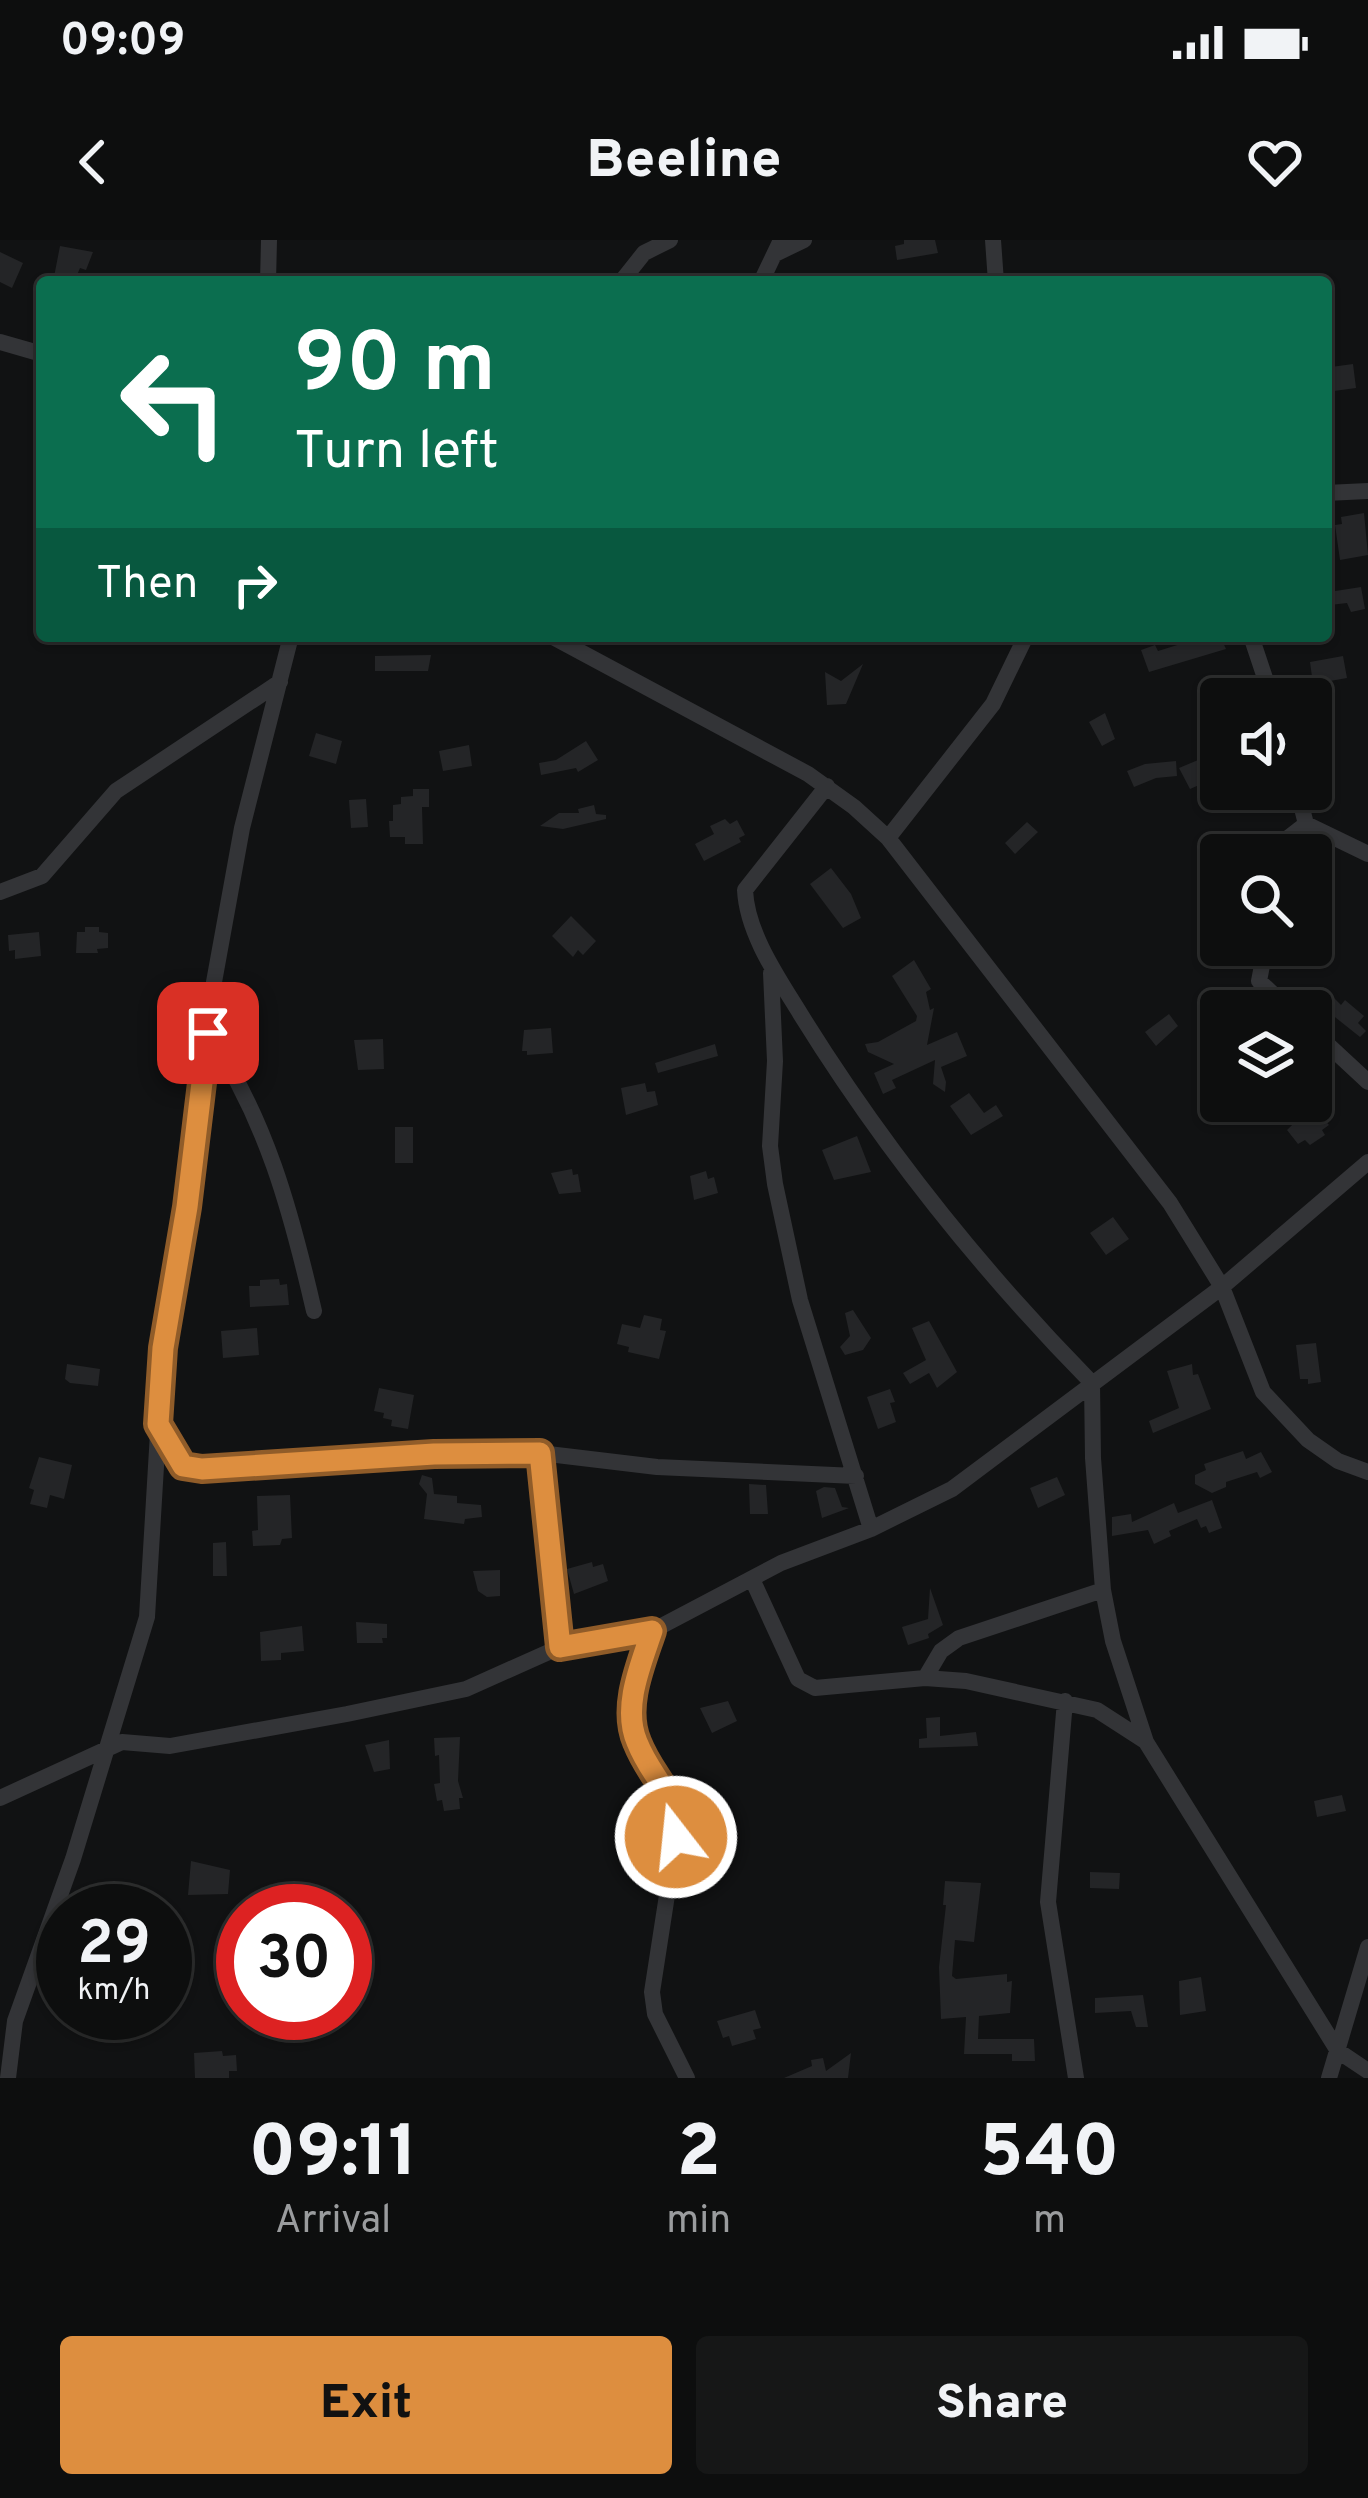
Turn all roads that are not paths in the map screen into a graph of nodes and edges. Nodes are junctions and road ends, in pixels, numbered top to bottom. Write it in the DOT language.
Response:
graph roads {
  1 [pos="269,240"];
  2 [pos="670,240"];
  3 [pos="804,240"];
  4 [pos="993,240"];
  5 [pos="778,247"];
  6 [pos="268,276"];
  7 [pos="626,276"];
  8 [pos="763,276"];
  9 [pos="996,276"];
  10 [pos="0,342"];
  11 [pos="36,352"];
  12 [pos="1368,490"];
  13 [pos="1332,493"];
  14 [pos="290,642"];
  15 [pos="562,642"];
  16 [pos="1022,642"];
  17 [pos="1253,642"];
  18 [pos="1265,678"];
  19 [pos="280,682"];
  20 [pos="827,786"];
  21 [pos="1303,810"];
  22 [pos="1306,824"];
  23 [pos="1293,834"];
  24 [pos="888,838"];
  25 [pos="1368,854"];
  26 [pos="0,892"];
  27 [pos="771,966"];
  28 [pos="208,1033"];
  29 [pos="1332,1049"];
  30 [pos="1368,1082"];
  31 [pos="1368,1162"];
  32 [pos="1222,1287"];
  33 [pos="314,1311"];
  34 [pos="1092,1384"];
  35 [pos="158,1424"];
  36 [pos="540,1453"];
  37 [pos="1368,1472"];
  38 [pos="856,1476"];
  39 [pos="872,1529"];
  40 [pos="752,1579"];
  41 [pos="1103,1590"];
  42 [pos="652,1631"];
  43 [pos="560,1647"];
  44 [pos="925,1678"];
  45 [pos="1065,1701"];
  46 [pos="1145,1742"];
  47 [pos="104,1749"];
  48 [pos="0,1798"];
  49 [pos="1368,1947"];
  50 [pos="8,2024"];
  51 [pos="1338,2051"];
  52 [pos="1368,2071"];
  53 [pos="8,2078"];
  54 [pos="687,2078"];
  55 [pos="1076,2078"];
  56 [pos="1329,2078"];
  1 -- 6 [label="street"];
  2 -- 7 [label="street"];
  3 -- 5 [label="street"];
  4 -- 9 [label="street"];
  5 -- 8 [label="street"];
  10 -- 11 [label="street"];
  12 -- 13 [label="street"];
  14 -- 19 [label="street"];
  15 -- 20 [label="street"];
  16 -- 24 [label="street"];
  17 -- 18 [label="street"];
  19 -- 26 [label="street"];
  19 -- 28 [label="street"];
  20 -- 24 [label="street"];
  20 -- 27 [label="street"];
  21 -- 22 [label="street"];
  22 -- 23 [label="street"];
  22 -- 25 [label="street"];
  24 -- 32 [label="street"];
  27 -- 34 [label="street"];
  27 -- 38 [label="street"];
  28 -- 33 [label="street"];
  28 -- 35 [label="street"];
  29 -- 30 [label="street"];
  31 -- 32 [label="street"];
  32 -- 34 [label="street"];
  32 -- 37 [label="street"];
  34 -- 39 [label="street"];
  34 -- 41 [label="street"];
  35 -- 36 [label="street"];
  35 -- 47 [label="street"];
  36 -- 38 [label="street"];
  36 -- 43 [label="street"];
  38 -- 39 [label="street"];
  39 -- 40 [label="street"];
  40 -- 42 [label="street"];
  40 -- 44 [label="street"];
  41 -- 44 [label="street"];
  41 -- 46 [label="street"];
  42 -- 43 [label="street"];
  42 -- 54 [label="street"];
  43 -- 47 [label="street"];
  44 -- 45 [label="street"];
  45 -- 46 [label="street"];
  45 -- 55 [label="street"];
  46 -- 51 [label="street"];
  47 -- 48 [label="street"];
  47 -- 50 [label="street"];
  49 -- 51 [label="street"];
  50 -- 53 [label="street"];
  51 -- 52 [label="street"];
  51 -- 56 [label="street"];
}
